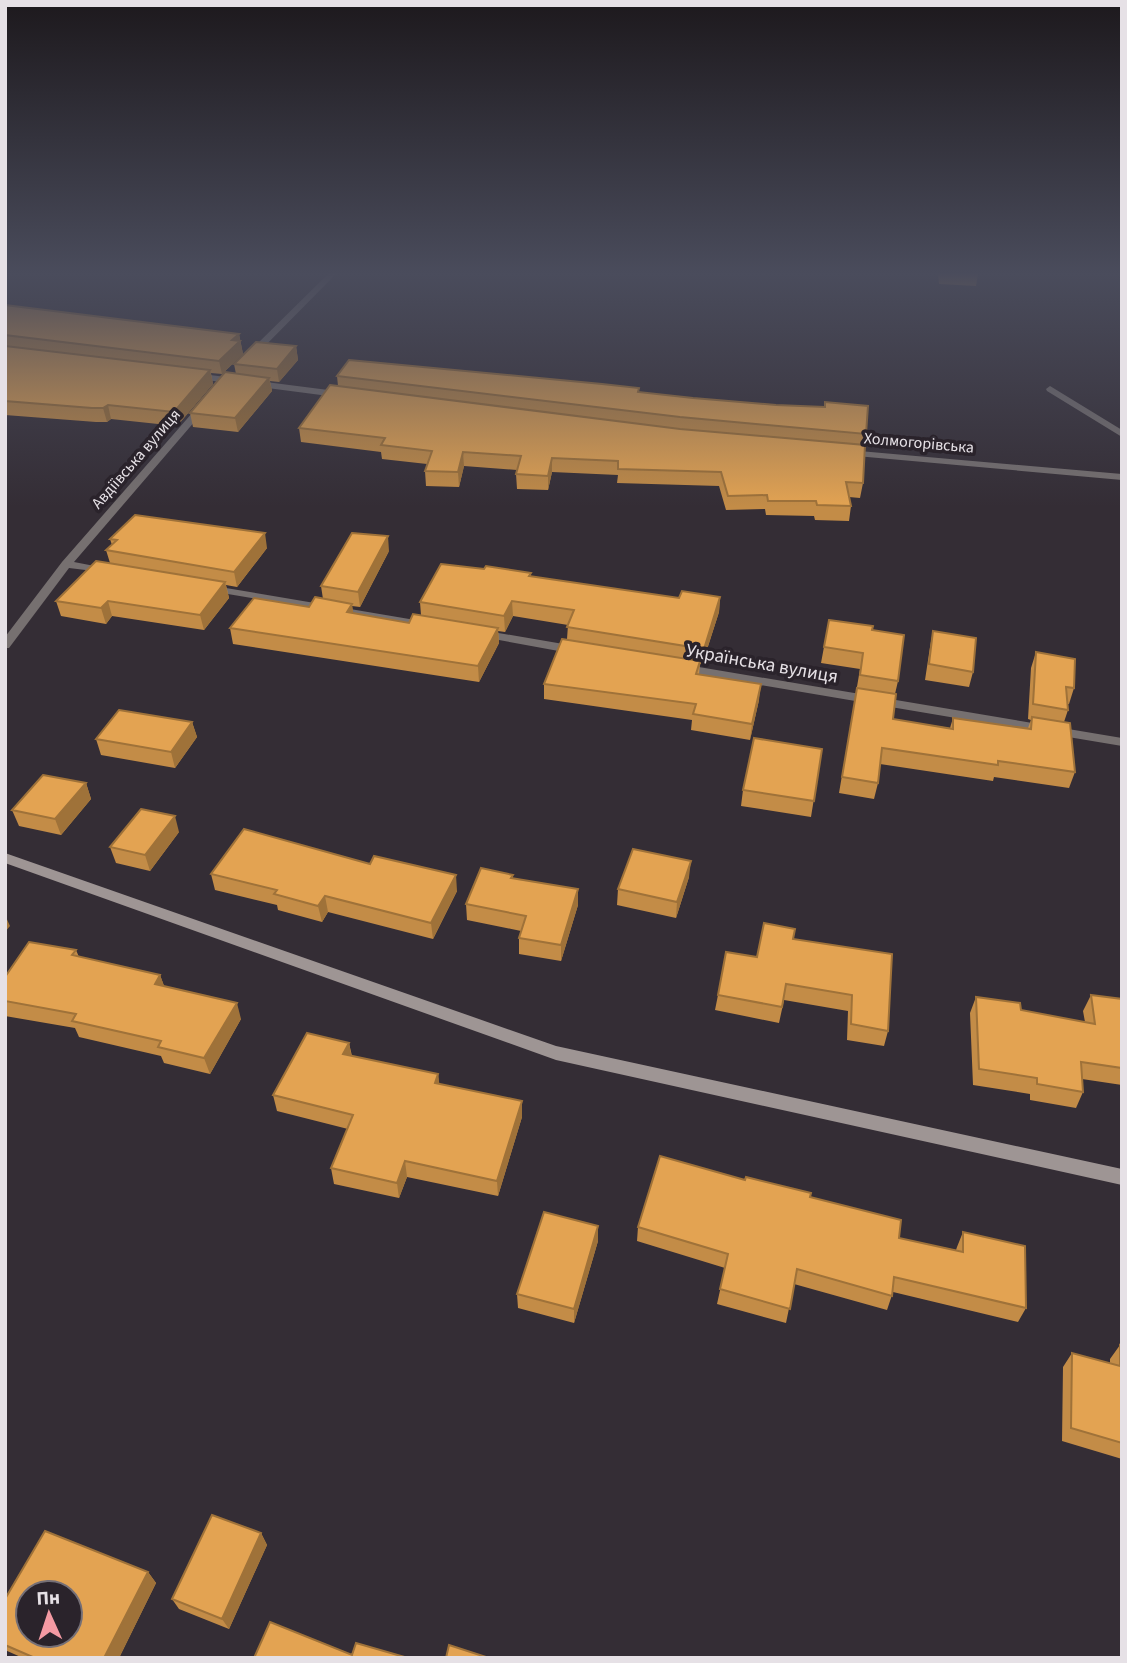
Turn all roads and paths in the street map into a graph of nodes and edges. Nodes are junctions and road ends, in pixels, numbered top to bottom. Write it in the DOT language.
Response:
graph roads {
  1 [pos="255,352"];
  2 [pos="245,361"];
  3 [pos="235,371"];
  4 [pos="184,375"];
  5 [pos="225,380"];
  6 [pos="1050,389"];
  7 [pos="216,390"];
  8 [pos="349,396"];
  9 [pos="208,401"];
  10 [pos="1122,434"];
  11 [pos="831,451"];
  12 [pos="1122,477"];
  13 [pos="66,564"];
  14 [pos="121,573"];
  15 [pos="189,585"];
  16 [pos="436,626"];
  17 [pos="464,631"];
  18 [pos="5,645"];
  19 [pos="587,652"];
  20 [pos="669,666"];
  21 [pos="1122,742"];
  22 [pos="5,859"];
  23 [pos="1122,1177"];
  1 -- 2 [label="street"];
  3 -- 5 [label="street"];
  4 -- 5 [label="street"];
  5 -- 7 [label="street"];
  5 -- 8 [label="street"];
  6 -- 10 [label="street"];
  9 -- 13 [label="street, Авдіївська вулиця"];
  11 -- 12 [label="street, Холмогорівська"];
  13 -- 14 [label="street"];
  13 -- 18 [label="street, Авдіївська вулиця"];
  15 -- 16 [label="street"];
  17 -- 19 [label="street"];
  20 -- 21 [label="street, Українська вулиця"];
  22 -- 23 [label="street"];
}
